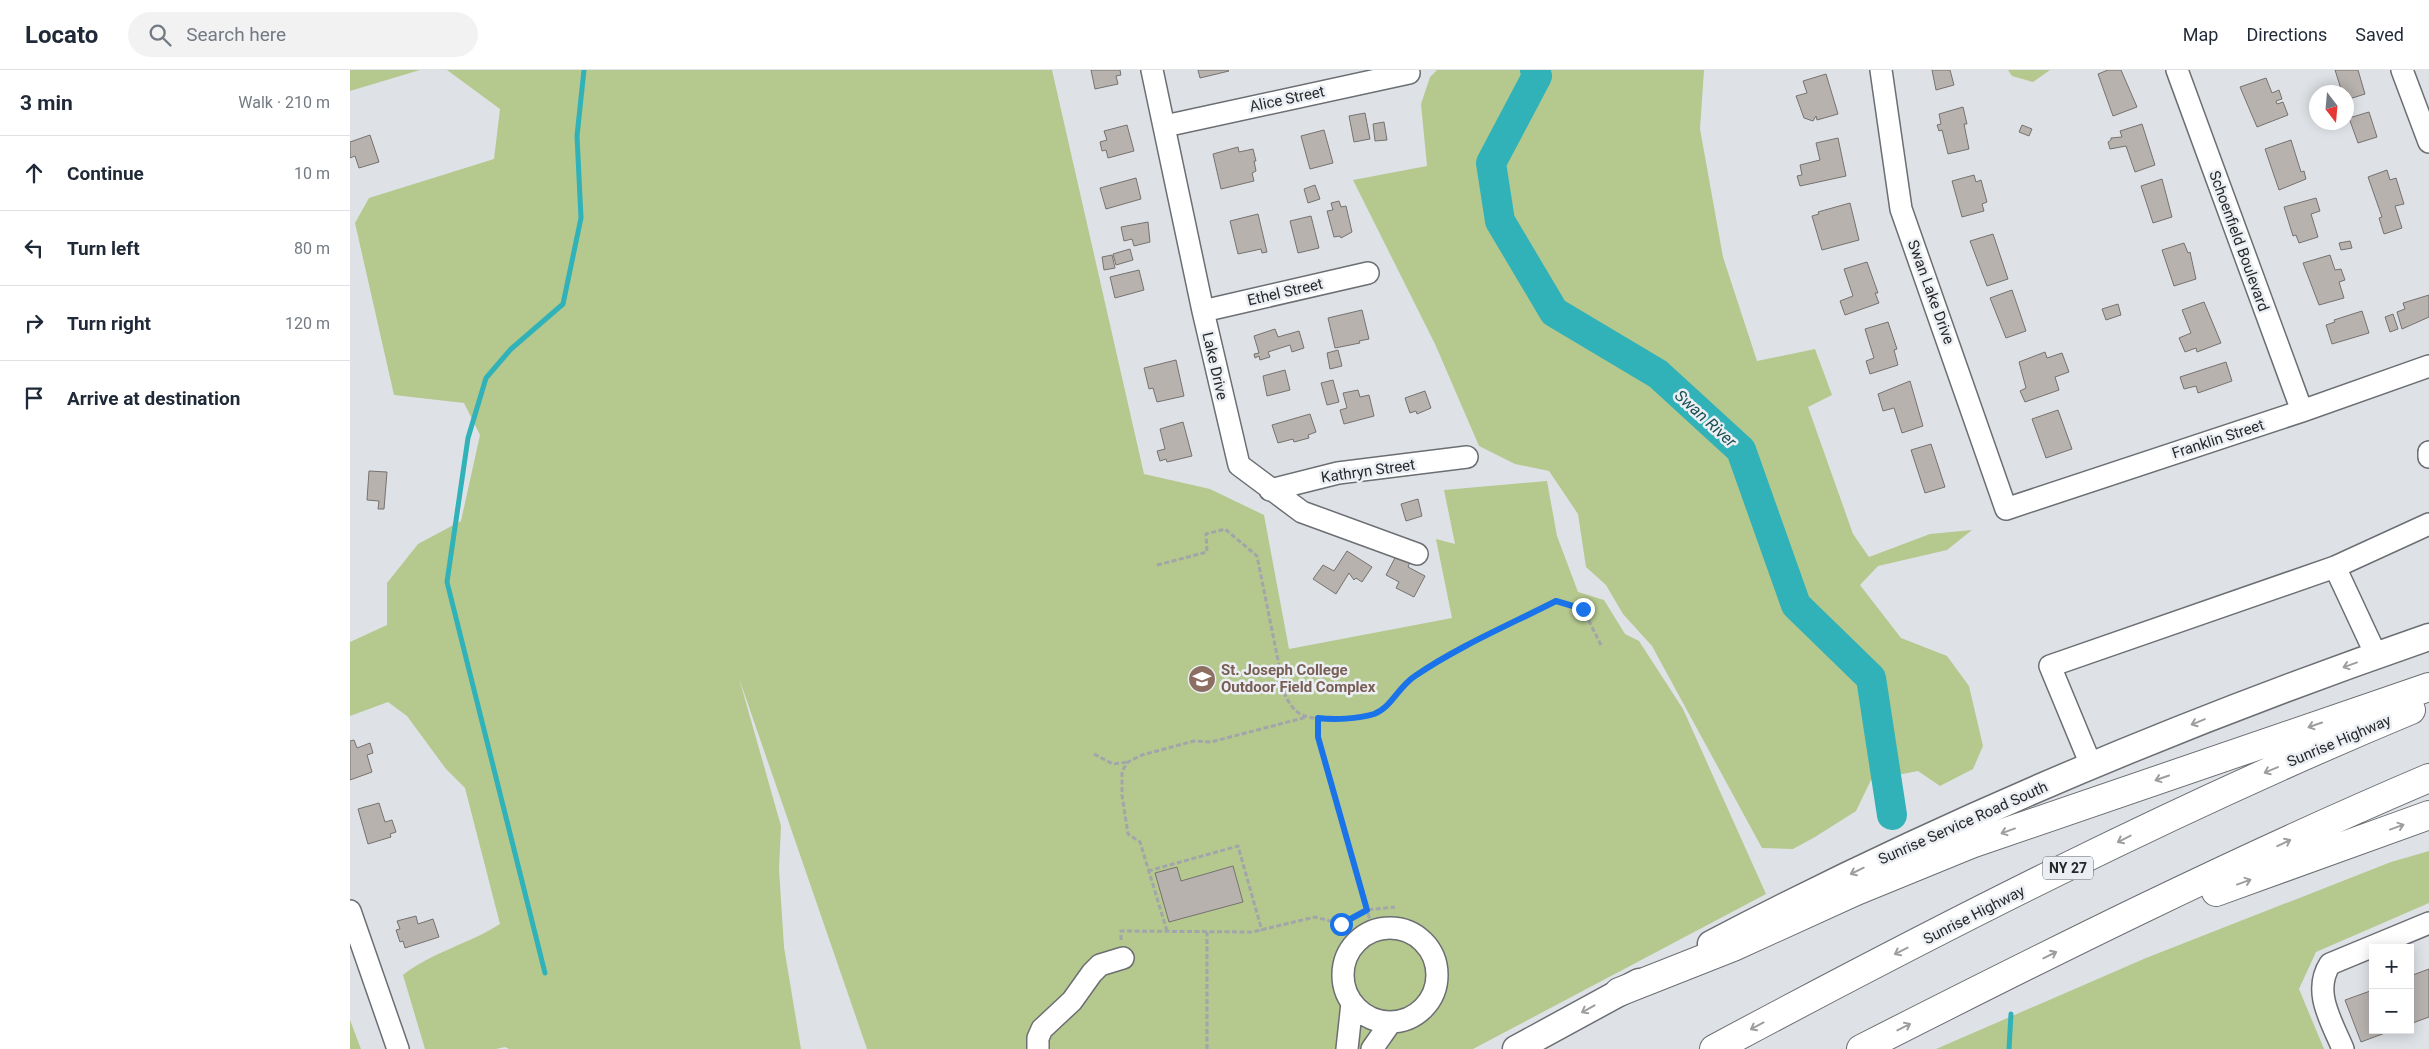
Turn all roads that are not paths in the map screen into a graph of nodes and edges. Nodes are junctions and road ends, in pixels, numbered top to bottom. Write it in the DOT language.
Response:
graph roads {
  1 [pos="1152,70"];
  2 [pos="1881,70"];
  3 [pos="2177,70"];
  4 [pos="2402,70"];
  5 [pos="1409,72"];
  6 [pos="1165,126"];
  7 [pos="2429,142"];
  8 [pos="1368,273"];
  9 [pos="1203,311"];
  10 [pos="2429,366"];
  11 [pos="2302,411"];
  12 [pos="2429,452"];
  13 [pos="2429,457"];
  14 [pos="1467,458"];
  15 [pos="1270,490"];
  16 [pos="2006,508"];
  17 [pos="2429,524"];
  18 [pos="1417,554"];
  19 [pos="2336,566"];
  20 [pos="2429,637"];
  21 [pos="2376,655"];
  22 [pos="2429,687"];
  23 [pos="2429,703"];
  24 [pos="2091,765"];
  25 [pos="2429,778"];
  26 [pos="2429,815"];
  27 [pos="350,911"];
  28 [pos="2429,923"];
  29 [pos="2082,939"];
  30 [pos="1122,952"];
  31 [pos="1619,992"];
  32 [pos="1352,1003"];
  33 [pos="1391,1022"];
  34 [pos="398,1049"];
  35 [pos="1038,1049"];
  36 [pos="1347,1049"];
  37 [pos="1372,1049"];
  38 [pos="1516,1049"];
  39 [pos="1714,1049"];
  40 [pos="1861,1049"];
  41 [pos="2343,1049"];
  1 -- 6 [label="street, Lake Drive"];
  2 -- 16 [label="street, Swan Lake Drive"];
  3 -- 11 [label="street, Schoenfield Boulevard"];
  4 -- 7 [label="street"];
  5 -- 6 [label="street, Alice Street"];
  6 -- 9 [label="street, Lake Drive"];
  8 -- 9 [label="street, Ethel Street"];
  9 -- 15 [label="street, Lake Drive"];
  10 -- 11 [label="street, Franklin Street"];
  11 -- 16 [label="street, Franklin Street"];
  12 -- 13 [label="street"];
  14 -- 15 [label="street, Kathryn Street"];
  15 -- 18 [label="street, Lake Drive"];
  17 -- 19 [label="street"];
  19 -- 21 [label="street"];
  19 -- 24 [label="street"];
  20 -- 21 [label="main road, Sunrise Service Road South"];
  21 -- 24 [label="main road, Sunrise Service Road South, one-way"];
  22 -- 31 [label="highway, one-way"];
  23 -- 39 [label="highway, Sunrise Highway / NY 27, one-way"];
  24 -- 31 [label="main road, Sunrise Service Road South, one-way"];
  29 -- 25 [label="highway, one-way"];
  29 -- 26 [label="highway, one-way"];
  27 -- 34 [label="street"];
  28 -- 41 [label="street"];
  40 -- 29 [label="highway, one-way"];
  30 -- 35 [label="street"];
  31 -- 38 [label="main road, Sunrise Service Road South, one-way"];
  32 -- 33 [label="street"];
  32 -- 33 [label="street"];
  32 -- 36 [label="street"];
  33 -- 37 [label="street"];
}
